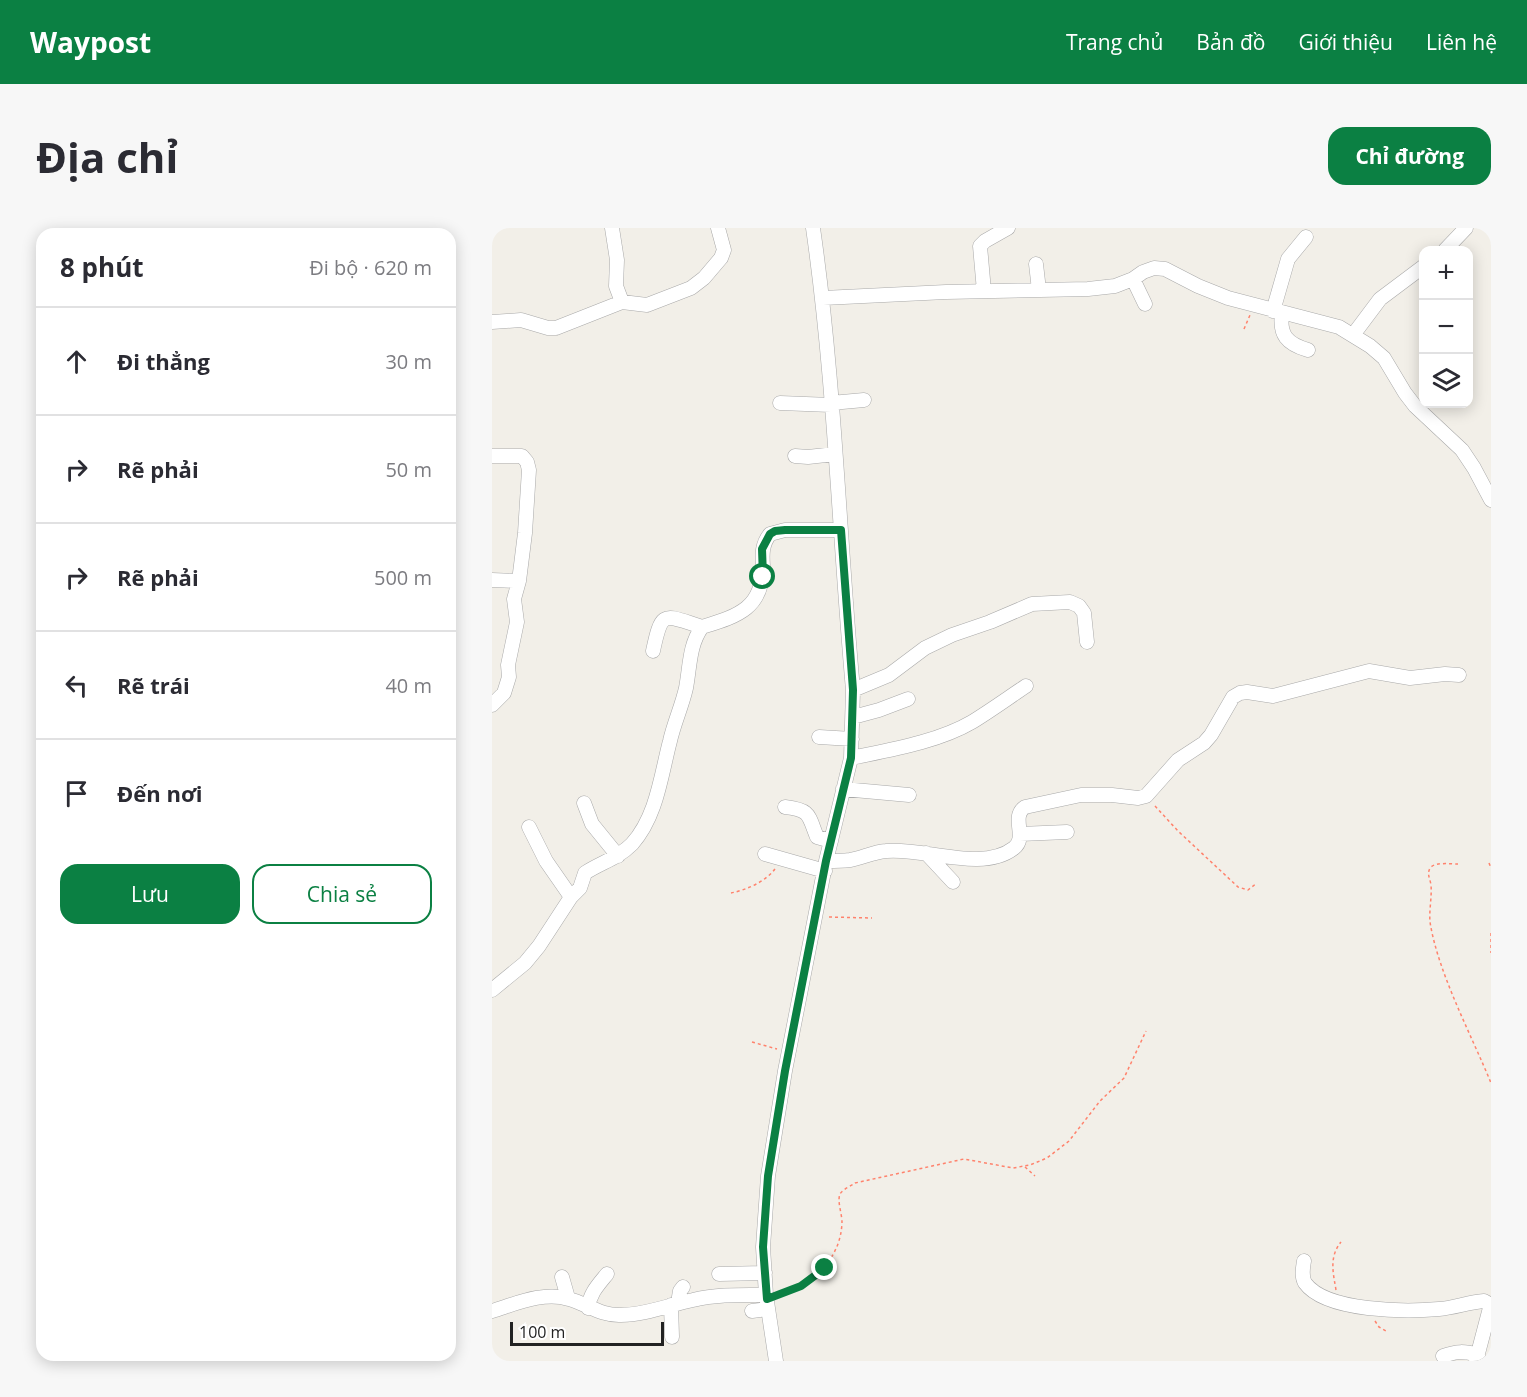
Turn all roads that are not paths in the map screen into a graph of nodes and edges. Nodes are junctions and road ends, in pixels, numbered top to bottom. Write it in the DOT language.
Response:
graph roads {
  1 [pos="612,228"];
  2 [pos="718,228"];
  3 [pos="813,228"];
  4 [pos="1008,228"];
  5 [pos="1466,228"];
  6 [pos="1306,237"];
  7 [pos="1449,246"];
  8 [pos="1036,264"];
  9 [pos="1419,270"];
  10 [pos="1133,279"];
  11 [pos="1039,290"];
  12 [pos="984,291"];
  13 [pos="823,298"];
  14 [pos="622,302"];
  15 [pos="1145,304"];
  16 [pos="1278,312"];
  17 [pos="492,322"];
  18 [pos="1353,335"];
  19 [pos="1308,350"];
  20 [pos="864,400"];
  21 [pos="780,403"];
  22 [pos="831,404"];
  23 [pos="835,454"];
  24 [pos="492,456"];
  25 [pos="795,456"];
  26 [pos="1491,500"];
  27 [pos="841,530"];
  28 [pos="492,580"];
  29 [pos="519,581"];
  30 [pos="702,627"];
  31 [pos="1087,642"];
  32 [pos="653,651"];
  33 [pos="1459,675"];
  34 [pos="1026,686"];
  35 [pos="853,690"];
  36 [pos="908,699"];
  37 [pos="492,705"];
  38 [pos="853,717"];
  39 [pos="819,737"];
  40 [pos="852,739"];
  41 [pos="851,758"];
  42 [pos="843,789"];
  43 [pos="909,795"];
  44 [pos="584,803"];
  45 [pos="785,807"];
  46 [pos="529,827"];
  47 [pos="1067,832"];
  48 [pos="1020,834"];
  49 [pos="831,841"];
  50 [pos="926,853"];
  51 [pos="765,854"];
  52 [pos="618,856"];
  53 [pos="826,866"];
  54 [pos="953,882"];
  55 [pos="571,897"];
  56 [pos="492,990"];
  57 [pos="1304,1261"];
  58 [pos="765,1273"];
  59 [pos="607,1274"];
  60 [pos="719,1274"];
  61 [pos="562,1277"];
  62 [pos="683,1287"];
  63 [pos="568,1298"];
  64 [pos="767,1301"];
  65 [pos="675,1304"];
  66 [pos="1491,1304"];
  67 [pos="588,1308"];
  68 [pos="492,1311"];
  69 [pos="752,1311"];
  70 [pos="1489,1325"];
  71 [pos="672,1337"];
  72 [pos="1443,1356"];
  73 [pos="1477,1358"];
  74 [pos="776,1361"];
  1 -- 14 [label="street"];
  2 -- 14 [label="street"];
  3 -- 13 [label="street"];
  4 -- 12 [label="street"];
  5 -- 7 [label="street"];
  6 -- 16 [label="street"];
  8 -- 11 [label="street"];
  9 -- 18 [label="street"];
  10 -- 11 [label="street"];
  10 -- 15 [label="street"];
  10 -- 16 [label="street"];
  11 -- 12 [label="street"];
  12 -- 13 [label="street"];
  13 -- 22 [label="street"];
  14 -- 17 [label="street"];
  16 -- 18 [label="street"];
  16 -- 19 [label="street"];
  18 -- 26 [label="street"];
  20 -- 22 [label="street"];
  21 -- 22 [label="street"];
  22 -- 23 [label="street"];
  23 -- 25 [label="street"];
  23 -- 27 [label="street"];
  24 -- 29 [label="street"];
  27 -- 30 [label="street"];
  27 -- 35 [label="street"];
  28 -- 29 [label="street"];
  29 -- 37 [label="street"];
  30 -- 32 [label="street"];
  30 -- 52 [label="street"];
  31 -- 35 [label="street"];
  33 -- 48 [label="street"];
  34 -- 41 [label="street"];
  35 -- 38 [label="street"];
  36 -- 38 [label="street"];
  38 -- 40 [label="street"];
  39 -- 40 [label="street"];
  40 -- 41 [label="street"];
  41 -- 42 [label="street"];
  42 -- 43 [label="street"];
  42 -- 49 [label="street"];
  44 -- 52 [label="street"];
  45 -- 49 [label="street"];
  46 -- 55 [label="street"];
  47 -- 48 [label="street"];
  48 -- 50 [label="street"];
  49 -- 53 [label="street"];
  50 -- 53 [label="street"];
  50 -- 54 [label="street"];
  51 -- 53 [label="street"];
  52 -- 55 [label="street"];
  53 -- 58 [label="street"];
  55 -- 56 [label="street"];
  57 -- 66 [label="street"];
  58 -- 60 [label="street"];
  58 -- 64 [label="street"];
  59 -- 67 [label="street"];
  61 -- 63 [label="street"];
  62 -- 65 [label="street"];
  63 -- 67 [label="street"];
  63 -- 68 [label="street"];
  64 -- 65 [label="street"];
  64 -- 69 [label="street"];
  64 -- 74 [label="street"];
  65 -- 67 [label="street"];
  65 -- 71 [label="street"];
  66 -- 70 [label="street"];
  70 -- 73 [label="street"];
  72 -- 73 [label="street"];
}
